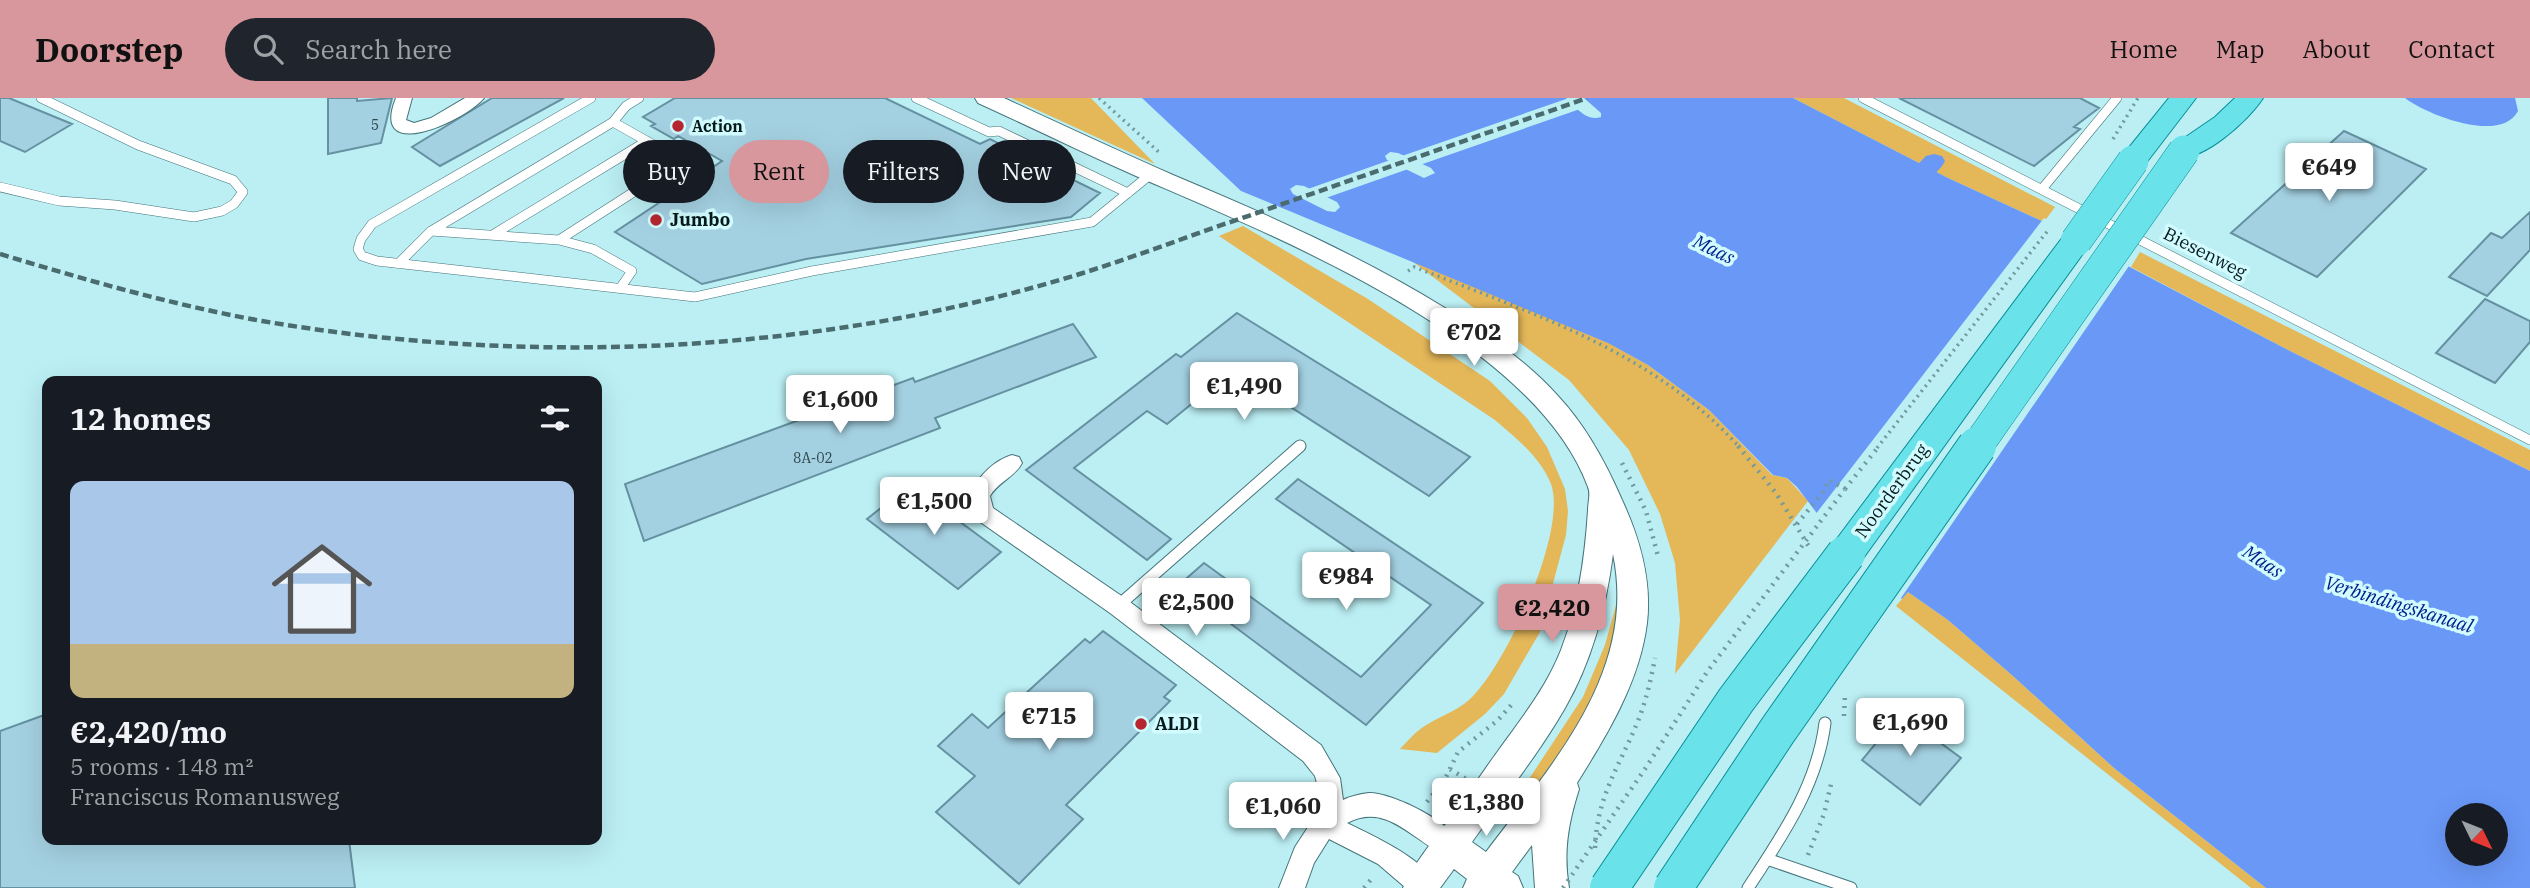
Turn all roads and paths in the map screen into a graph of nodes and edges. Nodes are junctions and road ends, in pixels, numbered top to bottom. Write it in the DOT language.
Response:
graph roads {
  1 [pos="41,98"];
  2 [pos="404,98"];
  3 [pos="476,98"];
  4 [pos="591,98"];
  5 [pos="639,98"];
  6 [pos="916,98"];
  7 [pos="986,98"];
  8 [pos="1099,98"];
  9 [pos="1863,98"];
  10 [pos="2117,98"];
  11 [pos="2138,98"];
  12 [pos="2158,98"];
  13 [pos="2183,98"];
  14 [pos="2220,98"];
  15 [pos="2250,98"];
  16 [pos="614,122"];
  17 [pos="645,140"];
  18 [pos="2185,151"];
  19 [pos="2122,153"];
  20 [pos="623,156"];
  21 [pos="1161,168"];
  22 [pos="0,187"];
  23 [pos="2042,189"];
  24 [pos="1128,193"];
  25 [pos="623,199"];
  26 [pos="2056,220"];
  27 [pos="431,231"];
  28 [pos="493,235"];
  29 [pos="559,240"];
  30 [pos="397,264"];
  31 [pos="1402,276"];
  32 [pos="621,287"];
  33 [pos="2530,440"];
  34 [pos="1300,446"];
  35 [pos="1012,463"];
  36 [pos="1603,487"];
  37 [pos="1845,489"];
  38 [pos="1118,606"];
  39 [pos="1520,694"];
  40 [pos="1825,723"];
  41 [pos="1573,760"];
  42 [pos="1450,769"];
  43 [pos="1326,825"];
  44 [pos="1449,845"];
  45 [pos="1767,859"];
  46 [pos="1492,884"];
  47 [pos="1423,887"];
  48 [pos="1292,888"];
  49 [pos="1552,888"];
  50 [pos="1563,888"];
  51 [pos="1609,888"];
  52 [pos="1673,888"];
  53 [pos="1748,888"];
  54 [pos="1851,888"];
  1 -- 22 [label="lane"];
  2 -- 3 [label="street"];
  4 -- 30 [label="lane"];
  5 -- 16 [label="lane"];
  6 -- 24 [label="lane"];
  7 -- 21 [label="street"];
  8 -- 21 [label="path"];
  9 -- 23 [label="lane, Biesenweg"];
  10 -- 23 [label="lane"];
  11 -- 19 [label="path, bridge"];
  12 -- 19 [label="main road"];
  13 -- 19 [label="main road, Noorderbrug"];
  14 -- 18 [label="main road"];
  15 -- 18 [label="main road"];
  16 -- 17 [label="lane"];
  16 -- 27 [label="lane"];
  18 -- 52 [label="main road, bridge"];
  19 -- 51 [label="main road, Noorderbrug, bridge"];
  20 -- 28 [label="lane"];
  21 -- 24 [label="lane"];
  21 -- 36 [label="street"];
  23 -- 33 [label="lane, Biesenweg"];
  24 -- 32 [label="lane"];
  25 -- 29 [label="lane"];
  26 -- 37 [label="path, bridge"];
  27 -- 28 [label="lane"];
  27 -- 30 [label="lane"];
  28 -- 29 [label="lane"];
  29 -- 32 [label="lane"];
  30 -- 32 [label="lane"];
  31 -- 37 [label="path"];
  34 -- 38 [label="lane"];
  35 -- 38 [label="street"];
  36 -- 41 [label="street"];
  36 -- 44 [label="street"];
  37 -- 50 [label="path, bridge"];
  38 -- 43 [label="street"];
  39 -- 42 [label="path"];
  40 -- 45 [label="lane"];
  41 -- 46 [label="street"];
  41 -- 49 [label="street"];
  43 -- 44 [label="street"];
  43 -- 47 [label="street"];
  43 -- 48 [label="street"];
  44 -- 46 [label="street"];
  44 -- 47 [label="street"];
  45 -- 53 [label="lane"];
  45 -- 54 [label="lane"];
}
